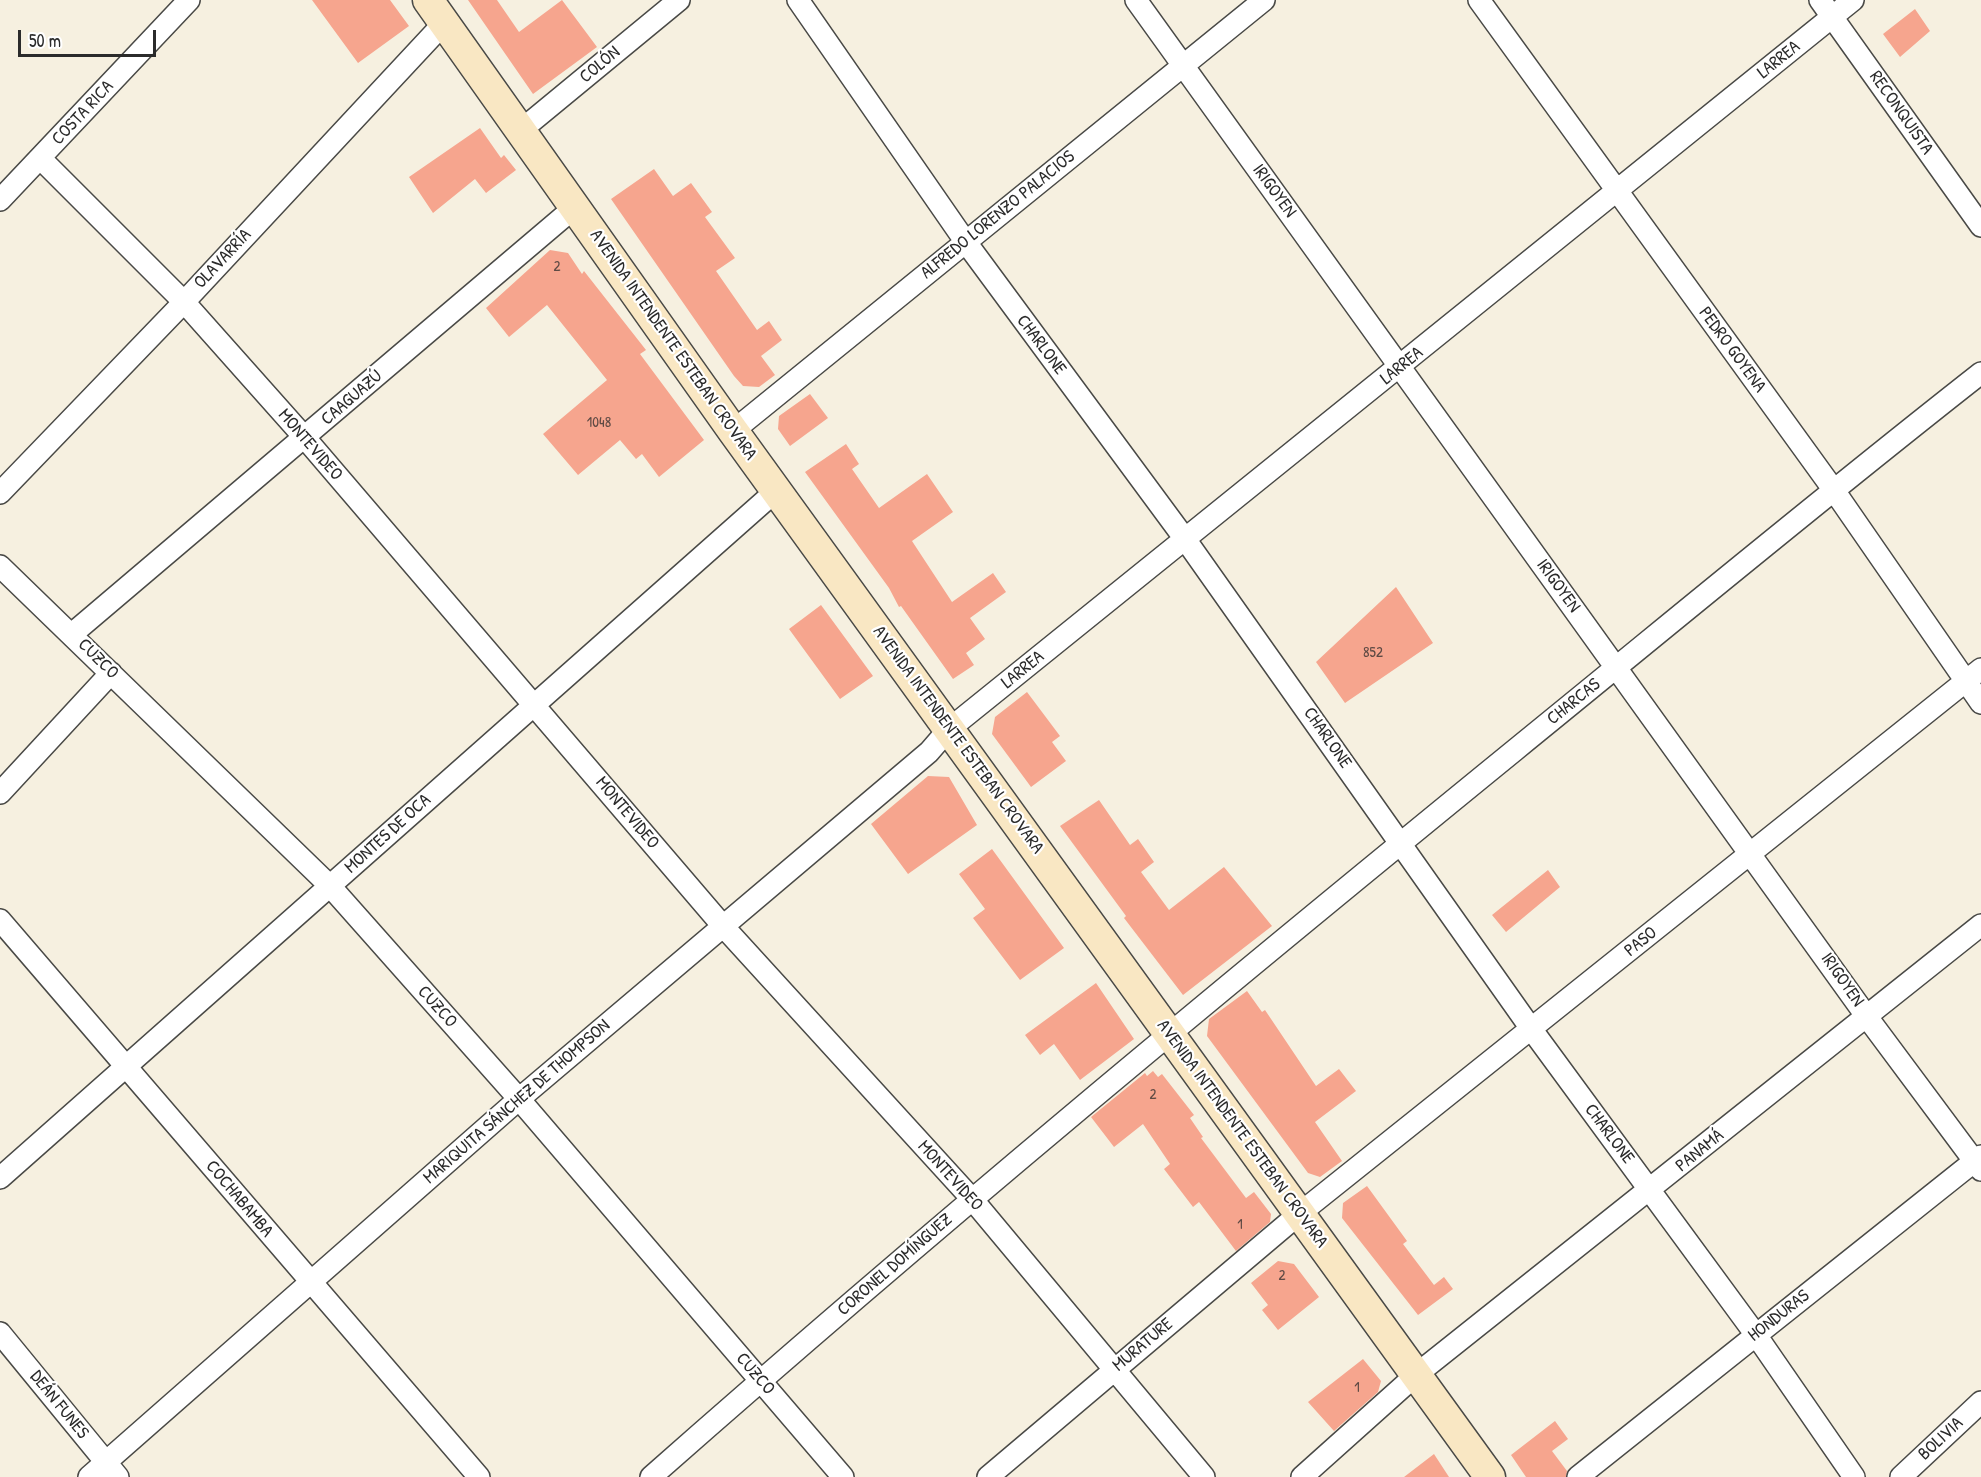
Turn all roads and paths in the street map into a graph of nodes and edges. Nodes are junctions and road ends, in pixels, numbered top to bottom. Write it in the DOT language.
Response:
graph roads {
  1 [pos="189,0"];
  2 [pos="679,0"];
  3 [pos="798,0"];
  4 [pos="1136,0"];
  5 [pos="1264,0"];
  6 [pos="1479,0"];
  7 [pos="1853,0"];
  8 [pos="1826,8"];
  9 [pos="436,12"];
  10 [pos="1182,65"];
  11 [pos="520,131"];
  12 [pos="40,158"];
  13 [pos="3,190"];
  14 [pos="1618,192"];
  15 [pos="575,207"];
  16 [pos="1981,226"];
  17 [pos="964,241"];
  18 [pos="184,302"];
  19 [pos="1401,366"];
  20 [pos="1981,373"];
  21 [pos="733,431"];
  22 [pos="305,438"];
  23 [pos="1833,489"];
  24 [pos="777,490"];
  25 [pos="0,493"];
  26 [pos="1185,539"];
  27 [pos="0,566"];
  28 [pos="72,634"];
  29 [pos="1617,668"];
  30 [pos="111,673"];
  31 [pos="1973,675"];
  32 [pos="1981,703"];
  33 [pos="534,704"];
  34 [pos="948,730"];
  35 [pos="0,793"];
  36 [pos="1402,843"];
  37 [pos="1752,853"];
  38 [pos="330,886"];
  39 [pos="0,920"];
  40 [pos="722,925"];
  41 [pos="1981,925"];
  42 [pos="1867,1017"];
  43 [pos="1532,1030"];
  44 [pos="1170,1034"];
  45 [pos="125,1065"];
  46 [pos="519,1099"];
  47 [pos="1979,1162"];
  48 [pos="0,1178"];
  49 [pos="1651,1190"];
  50 [pos="972,1199"];
  51 [pos="1299,1214"];
  52 [pos="311,1283"];
  53 [pos="0,1333"];
  54 [pos="1756,1335"];
  55 [pos="1113,1370"];
  56 [pos="1417,1374"];
  57 [pos="761,1380"];
  58 [pos="1981,1402"];
  59 [pos="112,1470"];
  60 [pos="1489,1476"];
  61 [pos="89,1477"];
  62 [pos="479,1477"];
  63 [pos="651,1477"];
  64 [pos="843,1477"];
  65 [pos="988,1477"];
  66 [pos="1204,1477"];
  67 [pos="1302,1477"];
  68 [pos="1578,1477"];
  69 [pos="1854,1477"];
  70 [pos="1901,1477"];
  1 -- 12 [label="street, COSTA RICA"];
  2 -- 11 [label="street, COLÓN"];
  3 -- 17 [label="street, CHARLONE"];
  4 -- 10 [label="street, IRIGOYEN"];
  5 -- 10 [label="street, ALFREDO LORENZO PALACIOS"];
  6 -- 14 [label="street, PEDRO GOYENA"];
  7 -- 8 [label="street, LARREA"];
  8 -- 14 [label="street, LARREA"];
  8 -- 16 [label="street, RECONQUISTA"];
  9 -- 11 [label="main road, AVENIDA INTENDENTE ESTEBAN CROVARA"];
  9 -- 18 [label="street, OLAVARRÍA"];
  10 -- 17 [label="street, ALFREDO LORENZO PALACIOS"];
  10 -- 19 [label="street, IRIGOYEN"];
  11 -- 15 [label="main road, AVENIDA INTENDENTE ESTEBAN CROVARA"];
  12 -- 13 [label="street, COSTA RICA"];
  12 -- 18 [label="street, MONTEVIDEO"];
  14 -- 19 [label="street, LARREA"];
  14 -- 23 [label="street, PEDRO GOYENA"];
  15 -- 21 [label="main road, AVENIDA INTENDENTE ESTEBAN CROVARA"];
  15 -- 22 [label="street, CAAGUAZÚ"];
  17 -- 21 [label="street, ALFREDO LORENZO PALACIOS"];
  17 -- 26 [label="street, CHARLONE"];
  18 -- 22 [label="street, MONTEVIDEO"];
  18 -- 25 [label="street, OLAVARRÍA"];
  19 -- 26 [label="street, LARREA"];
  19 -- 29 [label="street, IRIGOYEN"];
  20 -- 23 [label="street, CHARCAS"];
  21 -- 24 [label="main road, AVENIDA INTENDENTE ESTEBAN CROVARA"];
  22 -- 28 [label="street, CAAGUAZÚ"];
  22 -- 33 [label="street, MONTEVIDEO"];
  23 -- 29 [label="street, CHARCAS"];
  23 -- 31 [label="street, PEDRO GOYENA"];
  24 -- 33 [label="street, MONTES DE OCA"];
  24 -- 34 [label="main road, AVENIDA INTENDENTE ESTEBAN CROVARA"];
  26 -- 34 [label="street, LARREA"];
  26 -- 36 [label="street, CHARLONE"];
  27 -- 28 [label="street, CUZCO"];
  28 -- 30 [label="street, CUZCO"];
  29 -- 36 [label="street, CHARCAS"];
  29 -- 37 [label="street, IRIGOYEN"];
  30 -- 35 [label="street"];
  30 -- 38 [label="street, CUZCO"];
  31 -- 32 [label="street, PEDRO GOYENA"];
  31 -- 37 [label="street, PASO"];
  33 -- 38 [label="street, MONTES DE OCA"];
  33 -- 40 [label="street, MONTEVIDEO"];
  34 -- 40 [label="street, MARIQUITA SÁNCHEZ DE THOMPSON"];
  34 -- 44 [label="main road, AVENIDA INTENDENTE ESTEBAN CROVARA"];
  36 -- 43 [label="street, CHARLONE"];
  36 -- 44 [label="street, CHARCAS"];
  37 -- 42 [label="street, IRIGOYEN"];
  37 -- 43 [label="street, PASO"];
  38 -- 45 [label="street, MONTES DE OCA"];
  38 -- 46 [label="street, CUZCO"];
  39 -- 45 [label="street, COCHABAMBA"];
  40 -- 46 [label="street, MARIQUITA SÁNCHEZ DE THOMPSON"];
  40 -- 50 [label="street, MONTEVIDEO"];
  41 -- 42 [label="street, PANAMÁ"];
  42 -- 47 [label="street, IRIGOYEN"];
  42 -- 49 [label="street, PANAMÁ"];
  43 -- 49 [label="street, CHARLONE"];
  43 -- 51 [label="street, PASO"];
  44 -- 50 [label="street, CORONEL DOMÍNGUEZ"];
  44 -- 51 [label="main road, AVENIDA INTENDENTE ESTEBAN CROVARA"];
  45 -- 48 [label="street, MONTES DE OCA"];
  45 -- 52 [label="street, COCHABAMBA"];
  46 -- 52 [label="street, MARIQUITA SÁNCHEZ DE THOMPSON"];
  46 -- 57 [label="street, CUZCO"];
  47 -- 54 [label="street, HONDURAS"];
  49 -- 54 [label="street, CHARLONE"];
  49 -- 56 [label="street, PANAMÁ"];
  50 -- 55 [label="street, MONTEVIDEO"];
  50 -- 57 [label="street, CORONEL DOMÍNGUEZ"];
  51 -- 55 [label="street, MURATURE"];
  51 -- 56 [label="main road, AVENIDA INTENDENTE ESTEBAN CROVARA"];
  52 -- 59 [label="street, MARIQUITA SÁNCHEZ DE THOMPSON"];
  52 -- 62 [label="street, COCHABAMBA"];
  53 -- 59 [label="street, DEÁN FUNES"];
  54 -- 68 [label="street, HONDURAS"];
  54 -- 69 [label="street, CHARLONE"];
  55 -- 65 [label="street, MURATURE"];
  55 -- 66 [label="street, MONTEVIDEO"];
  56 -- 60 [label="main road, AVENIDA INTENDENTE ESTEBAN CROVARA"];
  56 -- 67 [label="street, PANAMÁ"];
  57 -- 63 [label="street, CORONEL DOMÍNGUEZ"];
  57 -- 64 [label="street, CUZCO"];
  58 -- 70 [label="street, BOLIVIA"];
  59 -- 61 [label="street, MARIQUITA SÁNCHEZ DE THOMPSON"];
}
